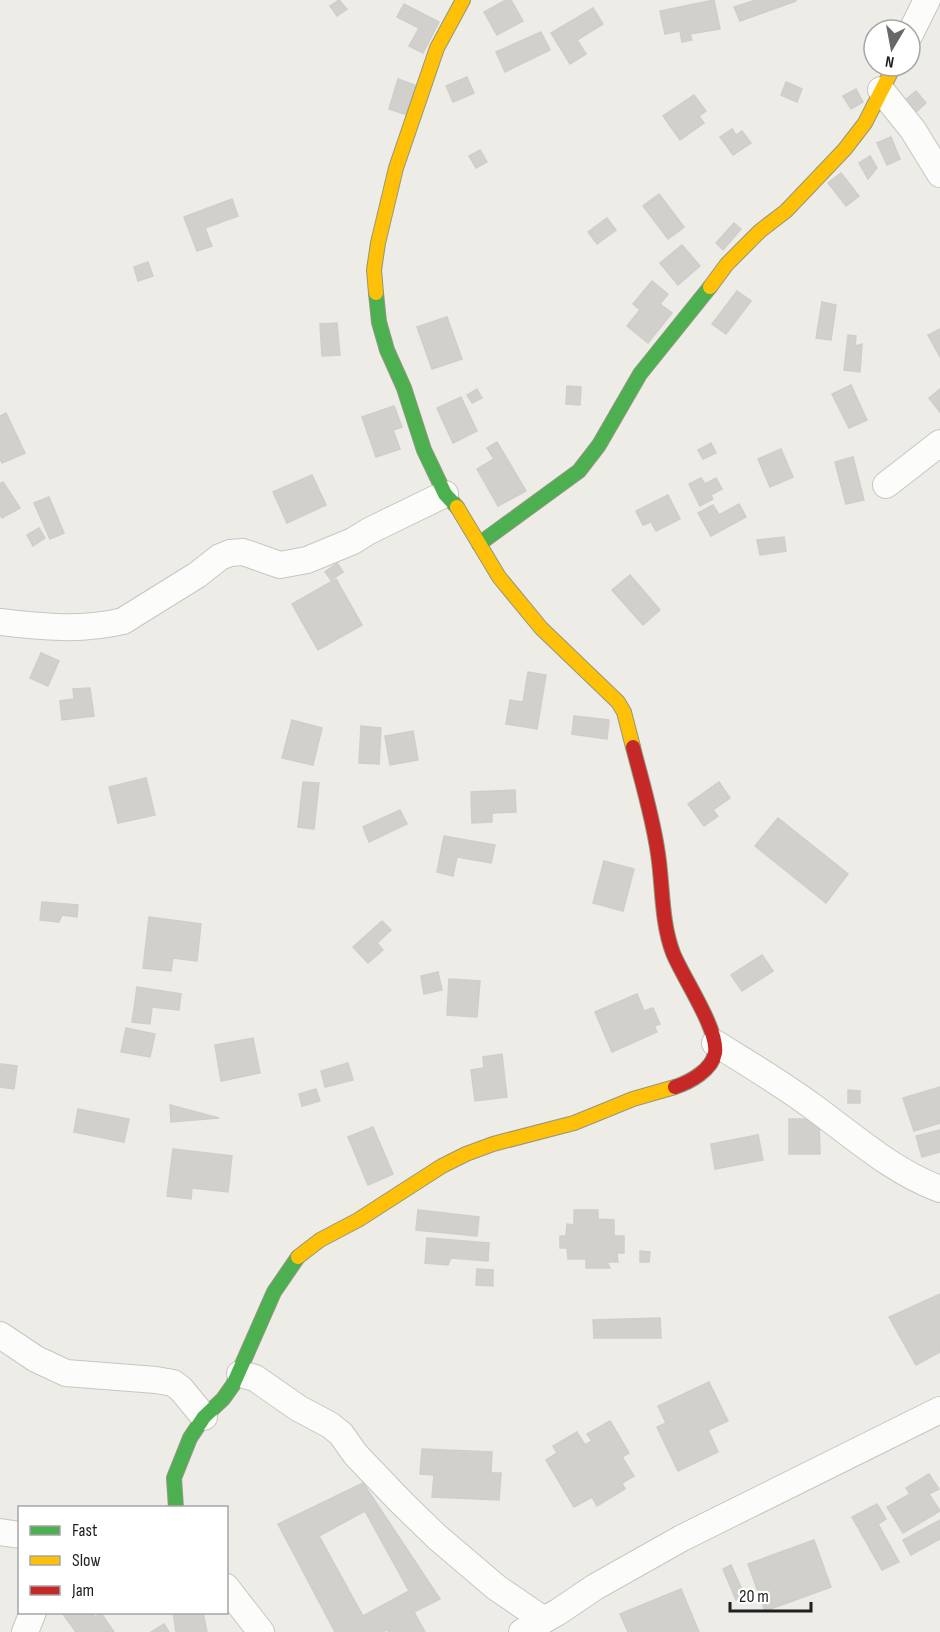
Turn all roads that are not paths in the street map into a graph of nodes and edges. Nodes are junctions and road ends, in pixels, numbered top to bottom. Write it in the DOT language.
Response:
graph roads {
  1 [pos="463,0"];
  2 [pos="927,0"];
  3 [pos="918,18"];
  4 [pos="888,78"];
  5 [pos="881,90"];
  6 [pos="940,174"];
  7 [pos="940,443"];
  8 [pos="886,484"];
  9 [pos="445,494"];
  10 [pos="479,544"];
  11 [pos="0,622"];
  12 [pos="715,1042"];
  13 [pos="940,1189"];
  14 [pos="0,1335"];
  15 [pos="240,1374"];
  16 [pos="940,1410"];
  17 [pos="204,1417"];
  18 [pos="171,1503"];
  19 [pos="0,1532"];
  20 [pos="18,1535"];
  21 [pos="228,1590"];
  22 [pos="32,1614"];
  23 [pos="557,1621"];
  24 [pos="25,1632"];
  25 [pos="261,1632"];
  26 [pos="522,1632"];
  1 -- 9 [label="street"];
  2 -- 3 [label="street"];
  4 -- 5 [label="street"];
  5 -- 6 [label="street"];
  5 -- 10 [label="street"];
  7 -- 8 [label="street"];
  9 -- 10 [label="street"];
  9 -- 11 [label="street"];
  10 -- 12 [label="street"];
  12 -- 13 [label="street"];
  12 -- 15 [label="street"];
  14 -- 17 [label="street"];
  15 -- 17 [label="street"];
  15 -- 23 [label="street"];
  16 -- 23 [label="street"];
  17 -- 18 [label="street"];
  19 -- 20 [label="street"];
  21 -- 25 [label="street"];
  22 -- 24 [label="street"];
  23 -- 26 [label="street"];
}
